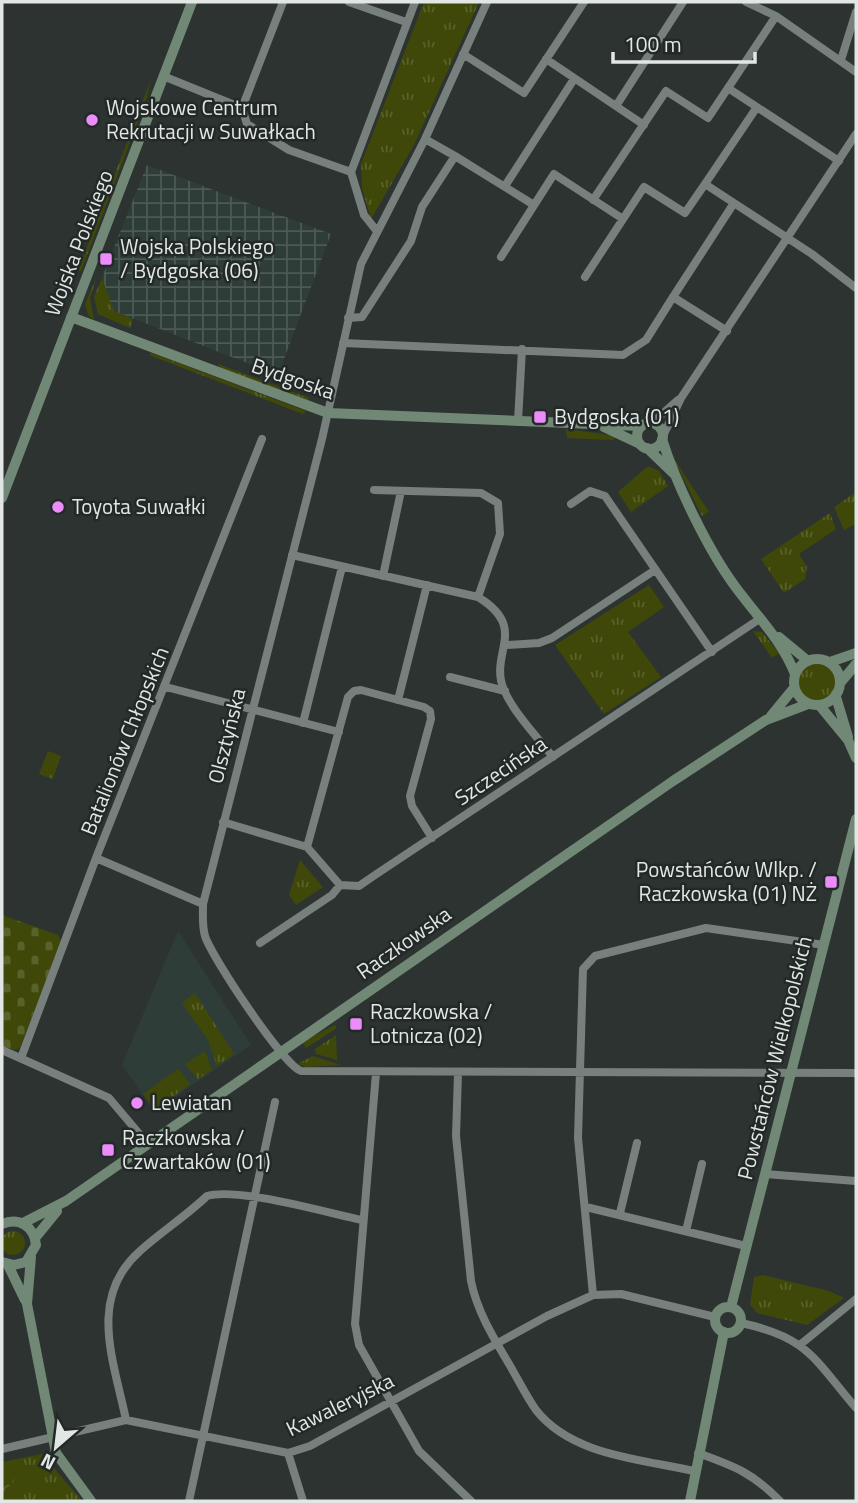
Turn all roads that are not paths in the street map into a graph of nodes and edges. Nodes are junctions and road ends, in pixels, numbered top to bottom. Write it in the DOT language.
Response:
graph roads {
  1 [pos="192,2"];
  2 [pos="283,2"];
  3 [pos="349,2"];
  4 [pos="415,2"];
  5 [pos="487,2"];
  6 [pos="584,2"];
  7 [pos="683,2"];
  8 [pos="746,2"];
  9 [pos="760,4"];
  10 [pos="856,12"];
  11 [pos="776,16"];
  12 [pos="406,22"];
  13 [pos="463,54"];
  14 [pos="546,59"];
  15 [pos="841,60"];
  16 [pos="856,72"];
  17 [pos="163,76"];
  18 [pos="574,79"];
  19 [pos="728,88"];
  20 [pos="616,106"];
  21 [pos="757,107"];
  22 [pos="242,108"];
  23 [pos="644,125"];
  24 [pos="856,134"];
  25 [pos="425,139"];
  26 [pos="455,156"];
  27 [pos="839,161"];
  28 [pos="352,172"];
  29 [pos="705,184"];
  30 [pos="505,186"];
  31 [pos="593,200"];
  32 [pos="734,203"];
  33 [pos="534,205"];
  34 [pos="623,219"];
  35 [pos="376,230"];
  36 [pos="788,238"];
  37 [pos="501,257"];
  38 [pos="585,276"];
  39 [pos="856,288"];
  40 [pos="673,297"];
  41 [pos="71,317"];
  42 [pos="348,318"];
  43 [pos="727,331"];
  44 [pos="343,343"];
  45 [pos="522,349"];
  46 [pos="681,398"];
  47 [pos="328,413"];
  48 [pos="518,421"];
  49 [pos="598,425"];
  50 [pos="646,425"];
  51 [pos="663,438"];
  52 [pos="262,439"];
  53 [pos="644,446"];
  54 [pos="674,474"];
  55 [pos="374,490"];
  56 [pos="401,491"];
  57 [pos="2,498"];
  58 [pos="571,504"];
  59 [pos="292,555"];
  60 [pos="342,566"];
  61 [pos="655,570"];
  62 [pos="383,576"];
  63 [pos="427,585"];
  64 [pos="478,597"];
  65 [pos="761,618"];
  66 [pos="769,628"];
  67 [pos="507,645"];
  68 [pos="712,652"];
  69 [pos="856,653"];
  70 [pos="808,661"];
  71 [pos="830,662"];
  72 [pos="856,664"];
  73 [pos="795,674"];
  74 [pos="450,677"];
  75 [pos="841,682"];
  76 [pos="166,687"];
  77 [pos="794,688"];
  78 [pos="505,691"];
  79 [pos="836,697"];
  80 [pos="398,700"];
  81 [pos="814,705"];
  82 [pos="252,709"];
  83 [pos="766,720"];
  84 [pos="303,723"];
  85 [pos="339,732"];
  86 [pos="849,740"];
  87 [pos="553,757"];
  88 [pos="856,758"];
  89 [pos="856,819"];
  90 [pos="223,822"];
  91 [pos="432,838"];
  92 [pos="307,847"];
  93 [pos="96,858"];
  94 [pos="340,885"];
  95 [pos="203,904"];
  96 [pos="260,943"];
  97 [pos="824,945"];
  98 [pos="2,1050"];
  99 [pos="279,1051"];
  100 [pos="21,1058"];
  101 [pos="578,1072"];
  102 [pos="792,1072"];
  103 [pos="376,1073"];
  104 [pos="458,1073"];
  105 [pos="856,1073"];
  106 [pos="275,1102"];
  107 [pos="147,1143"];
  108 [pos="637,1143"];
  109 [pos="702,1164"];
  110 [pos="765,1174"];
  111 [pos="856,1181"];
  112 [pos="254,1198"];
  113 [pos="66,1201"];
  114 [pos="586,1208"];
  115 [pos="620,1213"];
  116 [pos="4,1220"];
  117 [pos="362,1220"];
  118 [pos="23,1223"];
  119 [pos="686,1231"];
  120 [pos="35,1238"];
  121 [pos="746,1246"];
  122 [pos="31,1257"];
  123 [pos="5,1263"];
  124 [pos="593,1295"];
  125 [pos="856,1299"];
  126 [pos="27,1304"];
  127 [pos="731,1307"];
  128 [pos="715,1317"];
  129 [pos="741,1323"];
  130 [pos="724,1332"];
  131 [pos="497,1344"];
  132 [pos="801,1344"];
  133 [pos="390,1403"];
  134 [pos="856,1408"];
  135 [pos="126,1419"];
  136 [pos="53,1437"];
  137 [pos="204,1438"];
  138 [pos="2,1449"];
  139 [pos="288,1453"];
  140 [pos="698,1453"];
  141 [pos="694,1471"];
  142 [pos="91,1501"];
  143 [pos="189,1501"];
  144 [pos="303,1501"];
  145 [pos="471,1501"];
  146 [pos="690,1501"];
  147 [pos="780,1501"];
  1 -- 17 [label="street, Wojska Polskiego"];
  2 -- 22 [label="street"];
  3 -- 12 [label="street"];
  4 -- 12 [label="street"];
  5 -- 13 [label="street, Olsztyńska"];
  6 -- 14 [label="street"];
  7 -- 20 [label="street"];
  8 -- 9 [label="street"];
  9 -- 11 [label="street"];
  10 -- 15 [label="street"];
  11 -- 15 [label="street"];
  11 -- 19 [label="street"];
  12 -- 28 [label="street"];
  13 -- 14 [label="street"];
  13 -- 25 [label="street, Olsztyńska"];
  14 -- 18 [label="street"];
  15 -- 16 [label="street"];
  17 -- 22 [label="street"];
  17 -- 41 [label="street, Wojska Polskiego"];
  18 -- 20 [label="street"];
  18 -- 30 [label="street"];
  19 -- 21 [label="street"];
  19 -- 23 [label="street"];
  20 -- 23 [label="street"];
  21 -- 27 [label="street"];
  21 -- 29 [label="street"];
  22 -- 28 [label="street"];
  23 -- 31 [label="street"];
  24 -- 27 [label="street"];
  25 -- 26 [label="street"];
  25 -- 35 [label="street, Olsztyńska"];
  26 -- 30 [label="street"];
  26 -- 42 [label="street"];
  27 -- 36 [label="street"];
  28 -- 35 [label="street"];
  29 -- 32 [label="street"];
  29 -- 34 [label="street"];
  30 -- 33 [label="street"];
  31 -- 33 [label="street"];
  31 -- 34 [label="street"];
  32 -- 36 [label="street"];
  32 -- 40 [label="street"];
  33 -- 37 [label="street"];
  34 -- 38 [label="street"];
  35 -- 42 [label="street, Olsztyńska"];
  36 -- 39 [label="street"];
  36 -- 43 [label="street"];
  40 -- 43 [label="street"];
  40 -- 45 [label="street"];
  41 -- 47 [label="street, Bydgoska"];
  41 -- 57 [label="street, Wojska Polskiego"];
  42 -- 44 [label="street, Olsztyńska"];
  43 -- 46 [label="street"];
  44 -- 45 [label="street"];
  44 -- 47 [label="street, Olsztyńska"];
  45 -- 48 [label="street"];
  46 -- 50 [label="street"];
  46 -- 51 [label="street"];
  47 -- 48 [label="street, Bydgoska"];
  47 -- 59 [label="street, Olsztyńska"];
  48 -- 49 [label="street, Bydgoska"];
  49 -- 50 [label="street, Bydgoska"];
  49 -- 53 [label="street, Bydgoska"];
  50 -- 51 [label="street"];
  50 -- 53 [label="street"];
  51 -- 53 [label="street"];
  51 -- 54 [label="street, Bydgoska"];
  52 -- 76 [label="street, Batalionów Chłopskich"];
  53 -- 54 [label="street, Bydgoska"];
  54 -- 65 [label="street, Bydgoska"];
  55 -- 56 [label="street"];
  56 -- 62 [label="street"];
  56 -- 64 [label="street"];
  58 -- 61 [label="street"];
  59 -- 60 [label="street"];
  59 -- 82 [label="street, Olsztyńska"];
  60 -- 62 [label="street"];
  60 -- 84 [label="street"];
  61 -- 67 [label="street"];
  61 -- 68 [label="street"];
  62 -- 63 [label="street"];
  63 -- 64 [label="street"];
  63 -- 80 [label="street"];
  64 -- 67 [label="street"];
  65 -- 66 [label="street, Bydgoska"];
  65 -- 68 [label="street, Szczecińska"];
  66 -- 70 [label="street, Bydgoska"];
  66 -- 73 [label="street, Bydgoska"];
  67 -- 78 [label="street"];
  68 -- 87 [label="street, Szczecińska"];
  69 -- 71 [label="street"];
  70 -- 71 [label="street"];
  70 -- 73 [label="street"];
  71 -- 75 [label="street"];
  72 -- 75 [label="street"];
  73 -- 77 [label="street"];
  74 -- 78 [label="street"];
  75 -- 79 [label="street"];
  76 -- 82 [label="street"];
  76 -- 93 [label="street, Batalionów Chłopskich"];
  77 -- 81 [label="street"];
  77 -- 83 [label="street, Raczkowska"];
  78 -- 87 [label="street"];
  79 -- 81 [label="street"];
  79 -- 86 [label="street"];
  80 -- 85 [label="street"];
  80 -- 91 [label="street"];
  81 -- 83 [label="street, Raczkowska"];
  81 -- 86 [label="street"];
  82 -- 84 [label="street"];
  82 -- 90 [label="street, Olsztyńska"];
  83 -- 99 [label="street, Raczkowska"];
  84 -- 85 [label="street"];
  85 -- 92 [label="street"];
  86 -- 88 [label="street"];
  87 -- 91 [label="street, Szczecińska"];
  89 -- 97 [label="street, Powstańców Wielkopolskich"];
  90 -- 92 [label="street"];
  90 -- 95 [label="street, Olsztyńska"];
  91 -- 94 [label="street, Szczecińska"];
  92 -- 94 [label="street"];
  93 -- 95 [label="street"];
  93 -- 100 [label="street, Batalionów Chłopskich"];
  94 -- 96 [label="street, Szczecińska"];
  95 -- 99 [label="street, Olsztyńska"];
  97 -- 101 [label="street"];
  97 -- 102 [label="street, Powstańców Wielkopolskich"];
  98 -- 100 [label="street"];
  99 -- 103 [label="street, Olsztyńska"];
  99 -- 107 [label="street, Raczkowska"];
  100 -- 107 [label="street"];
  101 -- 102 [label="street, Olsztyńska"];
  101 -- 104 [label="street, Olsztyńska"];
  101 -- 114 [label="street"];
  102 -- 105 [label="street, Olsztyńska"];
  102 -- 110 [label="street, Powstańców Wielkopolskich"];
  103 -- 104 [label="street, Olsztyńska"];
  103 -- 117 [label="street"];
  104 -- 131 [label="street"];
  106 -- 112 [label="street"];
  107 -- 113 [label="street, Raczkowska"];
  108 -- 115 [label="street"];
  109 -- 119 [label="street"];
  110 -- 111 [label="street"];
  110 -- 121 [label="street, Powstańców Wielkopolskich"];
  112 -- 117 [label="street"];
  112 -- 135 [label="street"];
  112 -- 137 [label="street"];
  113 -- 118 [label="street, Raczkowska"];
  113 -- 120 [label="street, Raczkowska"];
  114 -- 115 [label="street"];
  114 -- 124 [label="street"];
  115 -- 119 [label="street"];
  116 -- 118 [label="street"];
  117 -- 133 [label="street"];
  118 -- 120 [label="street"];
  119 -- 121 [label="street"];
  120 -- 122 [label="street"];
  121 -- 127 [label="street, Powstańców Wielkopolskich"];
  122 -- 123 [label="street"];
  122 -- 126 [label="street"];
  123 -- 126 [label="street"];
  124 -- 128 [label="street, Kawaleryjska"];
  124 -- 131 [label="street, Kawaleryjska"];
  125 -- 132 [label="street"];
  126 -- 136 [label="street"];
  127 -- 128 [label="street"];
  127 -- 129 [label="street"];
  128 -- 130 [label="street"];
  129 -- 130 [label="street"];
  129 -- 132 [label="street"];
  130 -- 140 [label="street"];
  131 -- 133 [label="street, Kawaleryjska"];
  131 -- 141 [label="street"];
  132 -- 134 [label="street"];
  133 -- 139 [label="street, Kawaleryjska"];
  133 -- 145 [label="street"];
  135 -- 136 [label="street, Kawaleryjska"];
  135 -- 137 [label="street, Kawaleryjska"];
  136 -- 138 [label="street, Kawaleryjska"];
  136 -- 142 [label="street"];
  137 -- 139 [label="street, Kawaleryjska"];
  137 -- 143 [label="street"];
  139 -- 144 [label="street"];
  140 -- 141 [label="street"];
  140 -- 147 [label="street"];
  141 -- 146 [label="street"];
}
